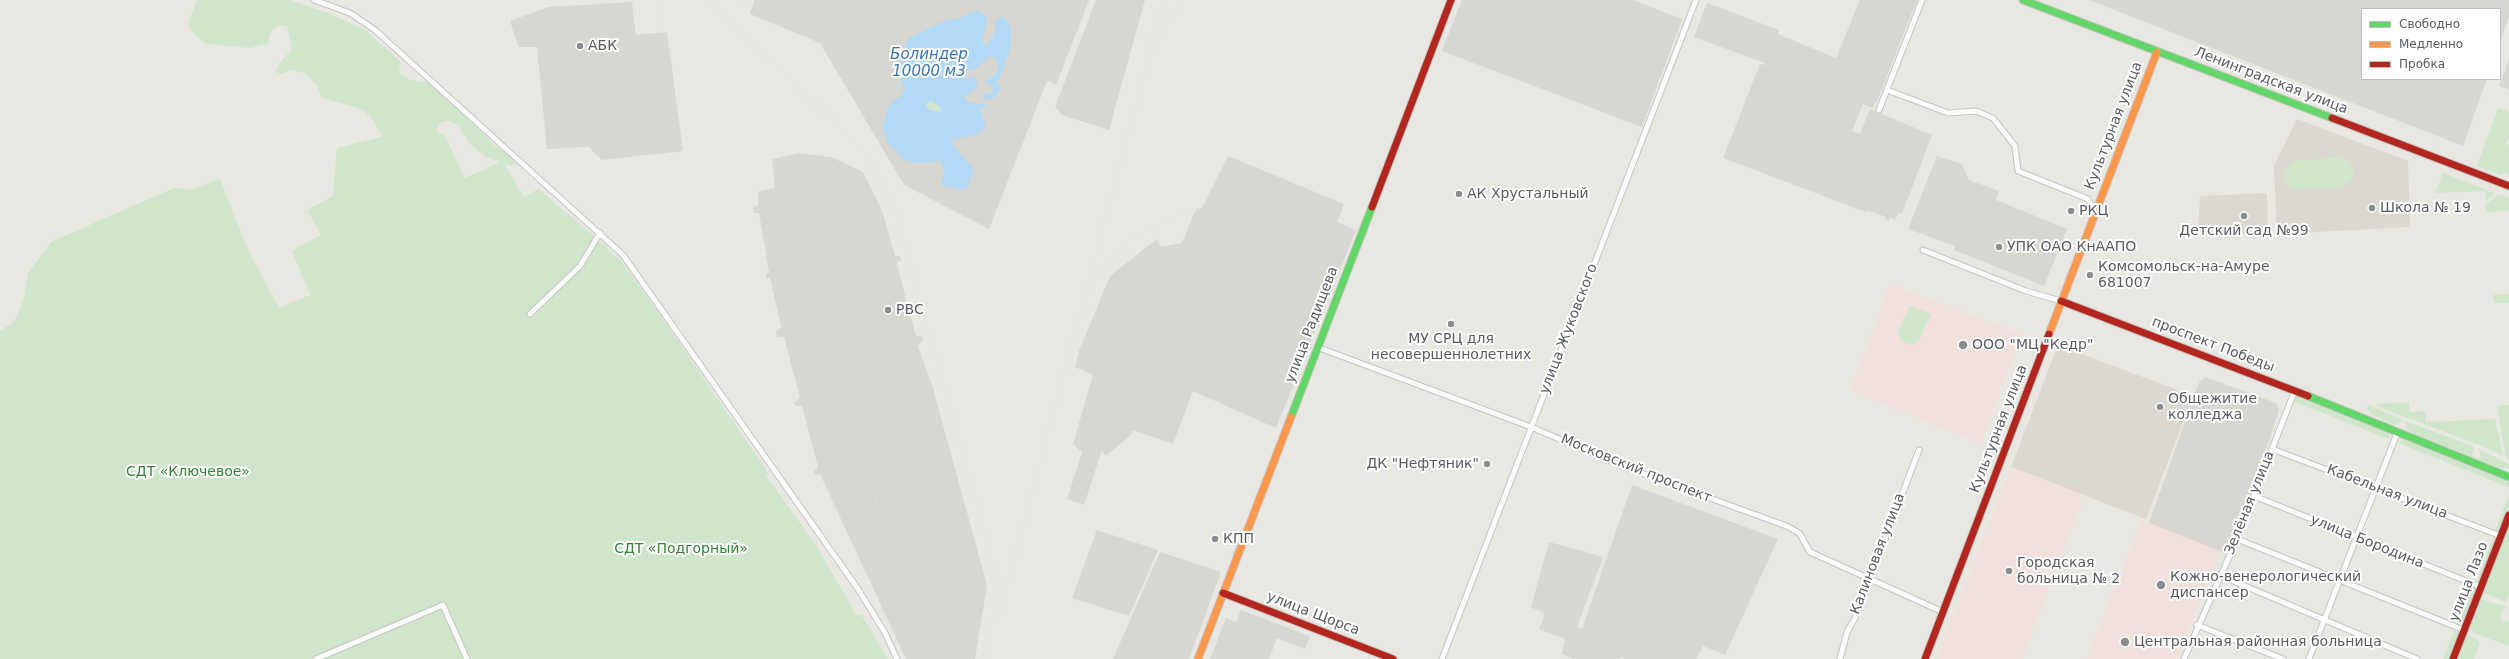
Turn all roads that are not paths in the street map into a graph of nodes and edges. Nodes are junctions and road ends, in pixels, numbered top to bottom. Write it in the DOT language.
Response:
graph roads {
  1 [pos="314,0"];
  2 [pos="1451,0"];
  3 [pos="1696,0"];
  4 [pos="1922,0"];
  5 [pos="2023,0"];
  6 [pos="2158,52"];
  7 [pos="1887,90"];
  8 [pos="1879,110"];
  9 [pos="2509,186"];
  10 [pos="2095,212"];
  11 [pos="600,234"];
  12 [pos="1923,250"];
  13 [pos="2062,301"];
  14 [pos="530,314"];
  15 [pos="1317,347"];
  16 [pos="2295,390"];
  17 [pos="1530,427"];
  18 [pos="2398,431"];
  19 [pos="2272,449"];
  20 [pos="1918,450"];
  21 [pos="2492,470"];
  22 [pos="2509,472"];
  23 [pos="2509,477"];
  24 [pos="2376,488"];
  25 [pos="2254,496"];
  26 [pos="2509,515"];
  27 [pos="2501,536"];
  28 [pos="2356,538"];
  29 [pos="2237,539"];
  30 [pos="2220,575"];
  31 [pos="1870,578"];
  32 [pos="2339,580"];
  33 [pos="2481,587"];
  34 [pos="1223,593"];
  35 [pos="1943,612"];
  36 [pos="2324,620"];
  37 [pos="2197,625"];
  38 [pos="2464,630"];
  39 [pos="316,659"];
  40 [pos="467,659"];
  41 [pos="897,659"];
  42 [pos="1198,659"];
  43 [pos="1393,659"];
  44 [pos="1442,659"];
  45 [pos="1840,659"];
  46 [pos="1925,659"];
  47 [pos="2184,659"];
  48 [pos="2283,659"];
  49 [pos="2309,659"];
  50 [pos="2417,659"];
  51 [pos="2453,659"];
  1 -- 11 [label="street"];
  2 -- 15 [label="street, улица Радищева"];
  3 -- 17 [label="street, улица Жуковского"];
  4 -- 7 [label="street"];
  5 -- 6 [label="street, Ленинградская улица"];
  6 -- 9 [label="street, Ленинградская улица"];
  6 -- 10 [label="street, Культурная улица"];
  7 -- 8 [label="street"];
  7 -- 10 [label="street"];
  10 -- 13 [label="street, Культурная улица"];
  11 -- 14 [label="street"];
  11 -- 41 [label="street"];
  12 -- 13 [label="street, проспект Победы"];
  13 -- 16 [label="street, проспект Победы"];
  13 -- 35 [label="street, Культурная улица"];
  15 -- 17 [label="street, Московский проспект"];
  15 -- 34 [label="street, улица Радищева"];
  16 -- 18 [label="street, проспект Победы"];
  16 -- 19 [label="street, Зелёная улица"];
  17 -- 31 [label="street, Московский проспект"];
  17 -- 44 [label="street, улица Жуковского"];
  18 -- 21 [label="street, проспект Победы"];
  18 -- 24 [label="street"];
  19 -- 24 [label="street, Кабельная улица"];
  19 -- 25 [label="street, Зелёная улица"];
  20 -- 31 [label="street, Калиновая улица"];
  21 -- 22 [label="street, проспект Победы"];
  21 -- 23 [label="street, проспект Победы"];
  24 -- 27 [label="street, Кабельная улица"];
  24 -- 28 [label="street"];
  25 -- 28 [label="street, улица Бородина"];
  25 -- 29 [label="street, Зелёная улица"];
  26 -- 27 [label="street, улица Лазо"];
  27 -- 33 [label="street, улица Лазо"];
  28 -- 32 [label="street"];
  28 -- 33 [label="street, улица Бородина"];
  29 -- 30 [label="street, Зелёная улица"];
  29 -- 32 [label="street"];
  30 -- 36 [label="street"];
  30 -- 37 [label="street, Зелёная улица"];
  31 -- 35 [label="street, Московский проспект"];
  31 -- 45 [label="street, Калиновая улица"];
  32 -- 36 [label="street"];
  32 -- 38 [label="street"];
  33 -- 38 [label="street, улица Лазо"];
  34 -- 42 [label="street, улица Радищева"];
  34 -- 43 [label="street, улица Щорса"];
  35 -- 46 [label="street, Культурная улица"];
  36 -- 49 [label="street"];
  36 -- 50 [label="street"];
  37 -- 47 [label="street, Зелёная улица"];
  37 -- 48 [label="street"];
  38 -- 51 [label="street, улица Лазо"];
  39 -- 40 [label="street"];
}
